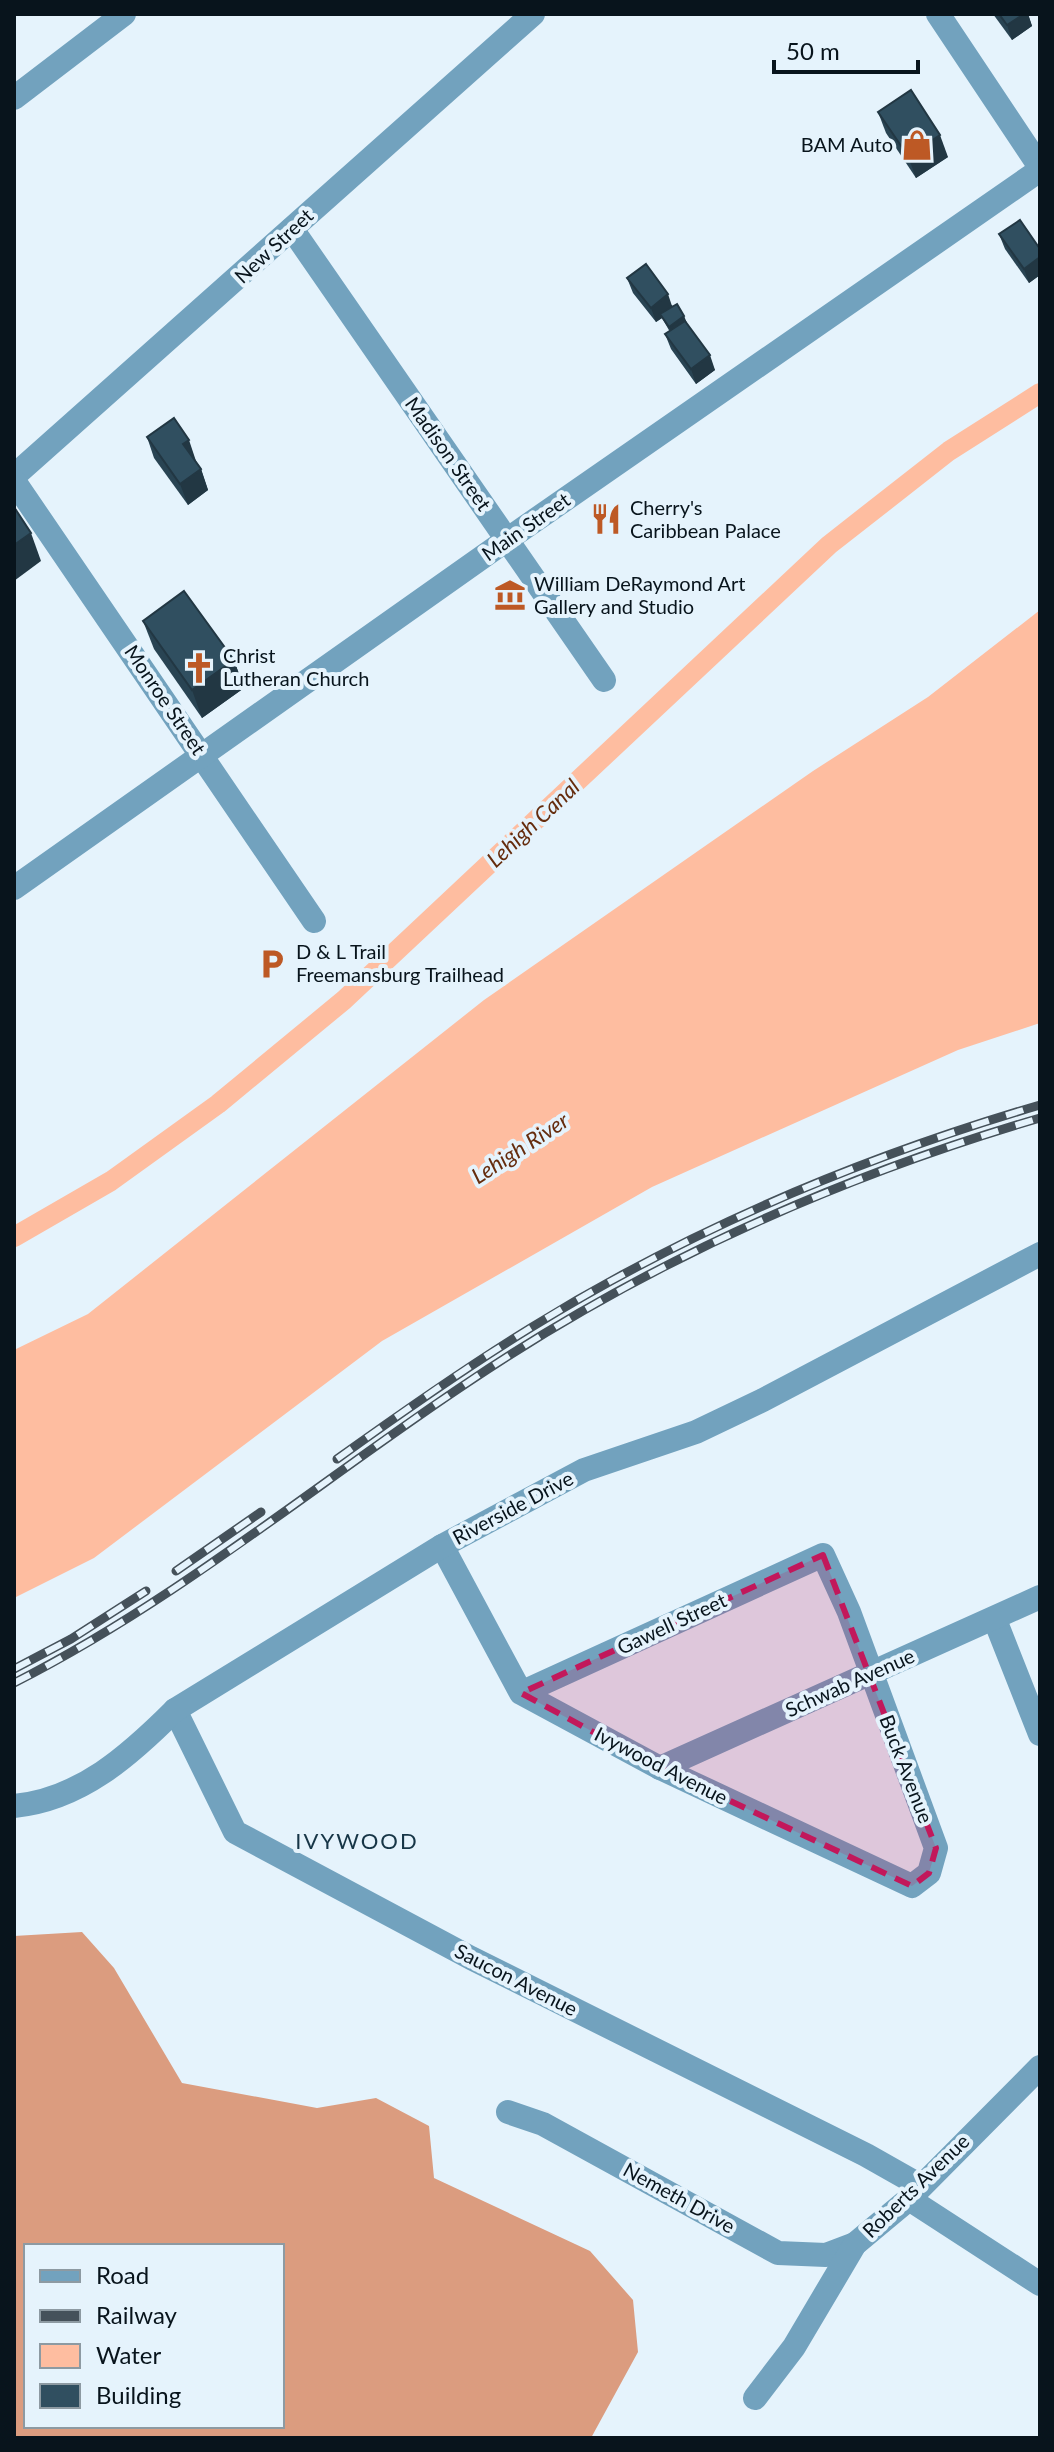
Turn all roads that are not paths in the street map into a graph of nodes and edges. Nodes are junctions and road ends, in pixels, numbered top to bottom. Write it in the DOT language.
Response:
graph roads {
  1 [pos="124,14"];
  2 [pos="533,14"];
  3 [pos="938,14"];
  4 [pos="14,98"];
  5 [pos="1040,168"];
  6 [pos="292,229"];
  7 [pos="14,479"];
  8 [pos="508,539"];
  9 [pos="604,680"];
  10 [pos="203,756"];
  11 [pos="14,888"];
  12 [pos="314,921"];
  13 [pos="1040,1254"];
  14 [pos="442,1546"];
  15 [pos="823,1555"];
  16 [pos="1040,1597"];
  17 [pos="995,1620"];
  18 [pos="870,1673"];
  19 [pos="521,1693"];
  20 [pos="175,1710"];
  21 [pos="1040,1734"];
  22 [pos="660,1768"];
  23 [pos="14,1806"];
  24 [pos="936,1848"];
  25 [pos="1040,2067"];
  26 [pos="508,2112"];
  27 [pos="914,2192"];
  28 [pos="855,2244"];
  29 [pos="1040,2284"];
  30 [pos="755,2398"];
  1 -- 4 [label="street"];
  2 -- 6 [label="street, New Street"];
  3 -- 5 [label="street"];
  5 -- 8 [label="street, Main Street"];
  6 -- 7 [label="street, New Street"];
  6 -- 8 [label="street, Madison Street"];
  7 -- 10 [label="street, Monroe Street"];
  8 -- 9 [label="street, Madison Street"];
  8 -- 10 [label="street, Main Street"];
  10 -- 11 [label="street, Main Street"];
  10 -- 12 [label="street, Monroe Street"];
  13 -- 14 [label="street, Riverside Drive"];
  14 -- 19 [label="street"];
  14 -- 20 [label="street, Riverside Drive"];
  15 -- 18 [label="street, Buck Avenue"];
  15 -- 19 [label="street, Gawell Street"];
  16 -- 17 [label="street, Schwab Avenue"];
  17 -- 18 [label="street, Schwab Avenue"];
  17 -- 21 [label="street"];
  18 -- 22 [label="street, Schwab Avenue"];
  18 -- 24 [label="street, Buck Avenue"];
  19 -- 22 [label="street, Ivywood Avenue"];
  20 -- 23 [label="street, Riverside Drive"];
  20 -- 27 [label="street, Saucon Avenue"];
  22 -- 24 [label="street, Ivywood Avenue"];
  25 -- 27 [label="street, Roberts Avenue"];
  26 -- 28 [label="street, Nemeth Drive"];
  27 -- 28 [label="street, Roberts Avenue"];
  27 -- 29 [label="street, Saucon Avenue"];
  28 -- 30 [label="street, Roberts Avenue"];
}
